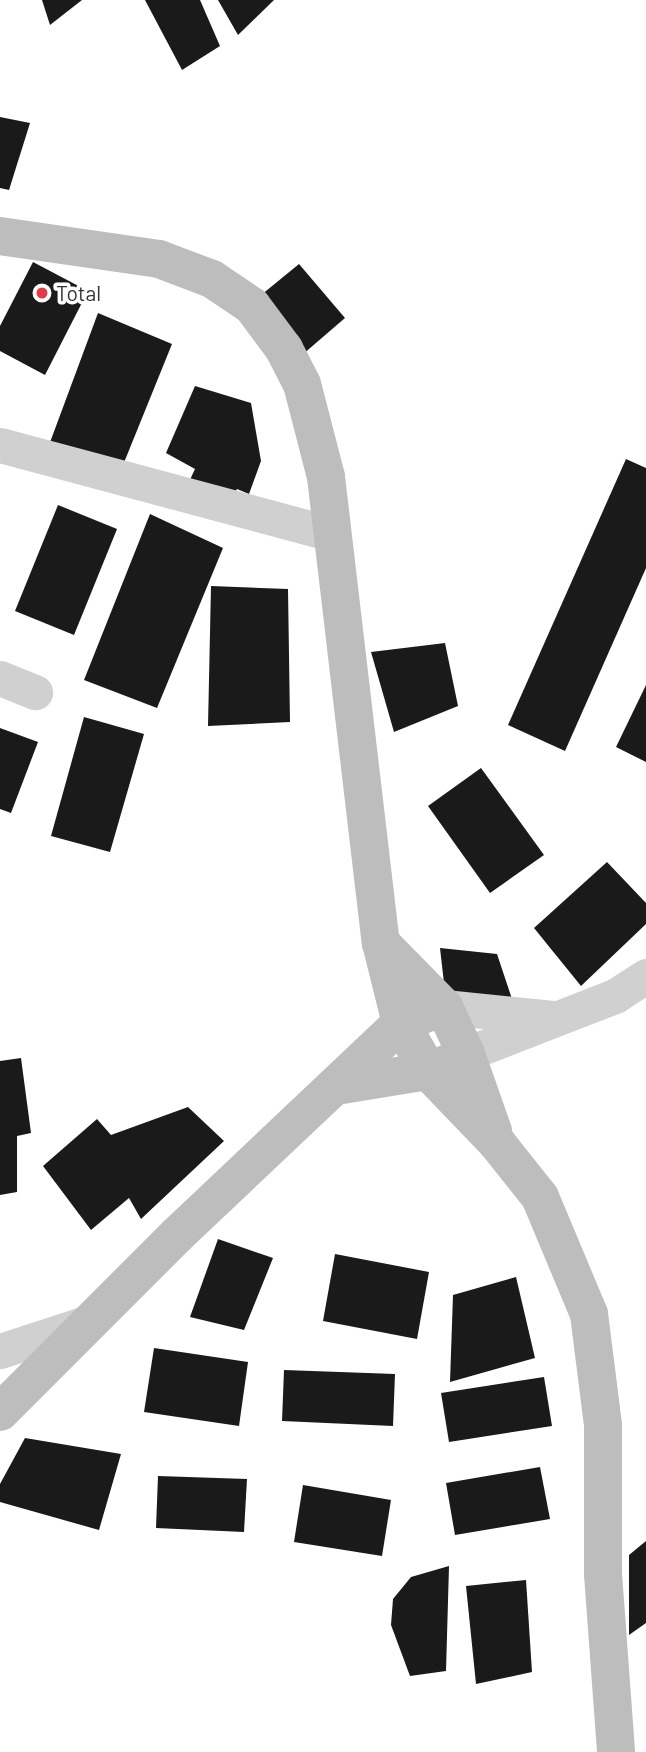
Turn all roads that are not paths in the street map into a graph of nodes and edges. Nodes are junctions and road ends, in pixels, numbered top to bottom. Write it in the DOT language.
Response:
graph roads {
  1 [pos="0,236"];
  2 [pos="0,446"];
  3 [pos="331,534"];
  4 [pos="0,678"];
  5 [pos="34,692"];
  6 [pos="381,943"];
  7 [pos="646,976"];
  8 [pos="444,1007"];
  9 [pos="558,1019"];
  10 [pos="401,1023"];
  11 [pos="466,1054"];
  12 [pos="428,1072"];
  13 [pos="336,1086"];
  14 [pos="497,1143"];
  15 [pos="89,1322"];
  16 [pos="0,1351"];
  17 [pos="38,1372"];
  18 [pos="0,1382"];
  19 [pos="0,1412"];
  20 [pos="616,1752"];
  1 -- 3 [label="main road"];
  2 -- 3 [label="street"];
  3 -- 6 [label="main road"];
  4 -- 5 [label="street"];
  6 -- 8 [label="main road"];
  6 -- 10 [label="main road"];
  7 -- 9 [label="street"];
  8 -- 9 [label="street"];
  8 -- 10 [label="main road"];
  8 -- 11 [label="main road"];
  9 -- 11 [label="street"];
  10 -- 12 [label="main road"];
  10 -- 13 [label="main road"];
  11 -- 12 [label="main road"];
  11 -- 14 [label="main road"];
  12 -- 13 [label="main road"];
  12 -- 14 [label="main road"];
  13 -- 15 [label="main road"];
  14 -- 20 [label="main road"];
  15 -- 16 [label="street"];
  15 -- 17 [label="main road"];
  17 -- 18 [label="street"];
  17 -- 19 [label="main road"];
}
